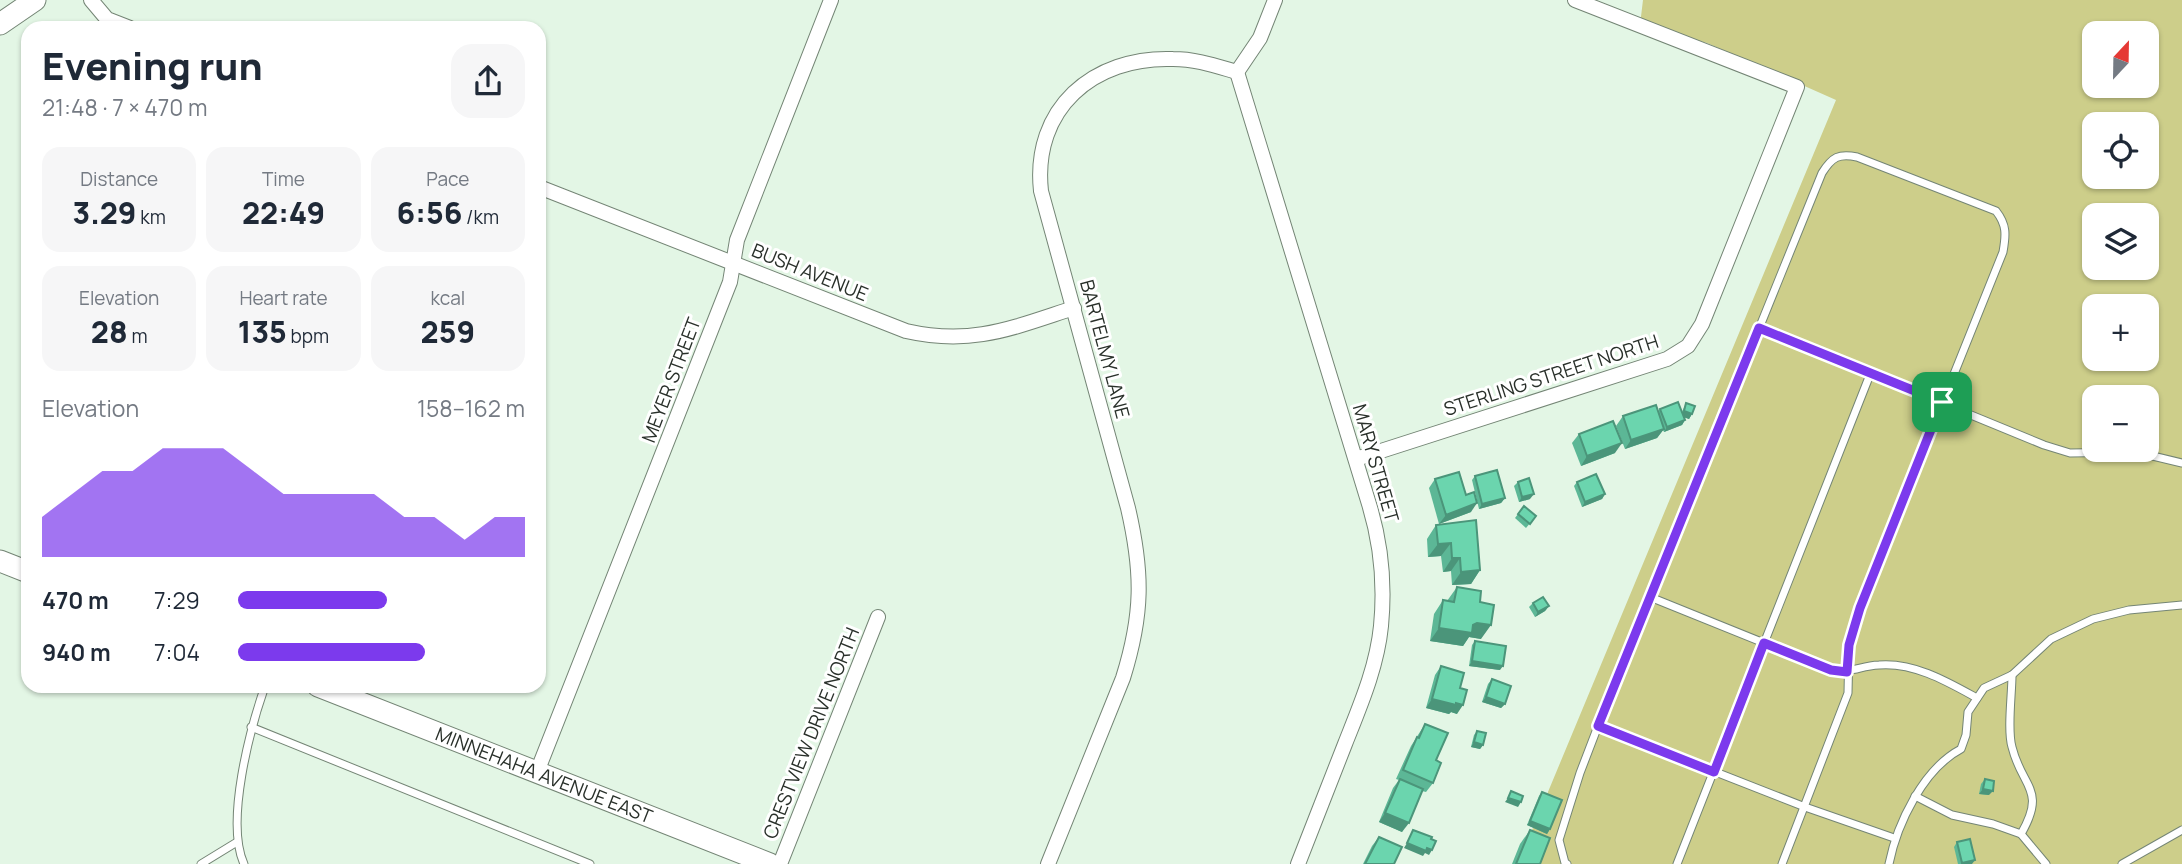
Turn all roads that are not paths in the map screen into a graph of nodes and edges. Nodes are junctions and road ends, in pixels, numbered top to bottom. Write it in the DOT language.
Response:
graph roads {
  1 [pos="35,0"];
  2 [pos="91,0"];
  3 [pos="831,0"];
  4 [pos="1275,0"];
  5 [pos="1575,0"];
  6 [pos="112,21"];
  7 [pos="0,24"];
  8 [pos="1237,72"];
  9 [pos="546,190"];
  10 [pos="732,262"];
  11 [pos="1074,308"];
  12 [pos="1759,328"];
  13 [pos="1871,372"];
  14 [pos="1942,402"];
  15 [pos="1356,459"];
  16 [pos="2182,463"];
  17 [pos="0,561"];
  18 [pos="21,569"];
  19 [pos="1650,597"];
  20 [pos="2182,606"];
  21 [pos="878,617"];
  22 [pos="1764,643"];
  23 [pos="1847,672"];
  24 [pos="2011,675"];
  25 [pos="263,693"];
  26 [pos="336,693"];
  27 [pos="1977,698"];
  28 [pos="1598,726"];
  29 [pos="251,727"];
  30 [pos="537,772"];
  31 [pos="1714,772"];
  32 [pos="1916,796"];
  33 [pos="1805,807"];
  34 [pos="2182,830"];
  35 [pos="2021,834"];
  36 [pos="1895,838"];
  37 [pos="237,842"];
  38 [pos="201,864"];
  39 [pos="244,864"];
  40 [pos="590,864"];
  41 [pos="770,864"];
  42 [pos="780,864"];
  43 [pos="1048,864"];
  44 [pos="1298,864"];
  45 [pos="1567,864"];
  46 [pos="1677,864"];
  47 [pos="1782,864"];
  48 [pos="1889,864"];
  49 [pos="2046,864"];
  50 [pos="2122,864"];
  1 -- 7 [label="main road"];
  2 -- 6 [label="street"];
  3 -- 10 [label="street, MEYER STREET"];
  4 -- 8 [label="street"];
  5 -- 15 [label="street, STERLING STREET NORTH"];
  8 -- 11 [label="street, BARTELMY LANE"];
  8 -- 15 [label="street, MARY STREET"];
  9 -- 10 [label="street, BUSH AVENUE"];
  10 -- 11 [label="street, BUSH AVENUE"];
  10 -- 30 [label="street, MEYER STREET"];
  11 -- 43 [label="street, BARTELMY LANE"];
  12 -- 13 [label="lane"];
  12 -- 14 [label="lane"];
  12 -- 19 [label="lane"];
  13 -- 14 [label="lane"];
  13 -- 22 [label="lane"];
  14 -- 16 [label="lane"];
  14 -- 23 [label="lane"];
  15 -- 44 [label="street, MARY STREET"];
  17 -- 18 [label="main road"];
  19 -- 22 [label="lane"];
  19 -- 28 [label="lane"];
  20 -- 24 [label="lane"];
  21 -- 42 [label="street, CRESTVIEW DRIVE NORTH"];
  22 -- 23 [label="lane"];
  22 -- 31 [label="lane"];
  23 -- 27 [label="lane"];
  23 -- 33 [label="lane"];
  24 -- 27 [label="lane"];
  24 -- 35 [label="lane"];
  25 -- 29 [label="lane"];
  26 -- 30 [label="main road, MINNEHAHA AVENUE EAST"];
  27 -- 32 [label="lane"];
  28 -- 31 [label="lane"];
  28 -- 45 [label="lane"];
  29 -- 37 [label="lane"];
  29 -- 40 [label="lane"];
  30 -- 41 [label="main road, MINNEHAHA AVENUE EAST"];
  31 -- 33 [label="lane"];
  31 -- 46 [label="lane"];
  32 -- 35 [label="lane"];
  32 -- 36 [label="lane"];
  33 -- 36 [label="lane"];
  33 -- 47 [label="lane"];
  34 -- 50 [label="lane"];
  35 -- 49 [label="lane"];
  36 -- 48 [label="lane"];
  37 -- 38 [label="lane"];
  37 -- 39 [label="lane"];
}
